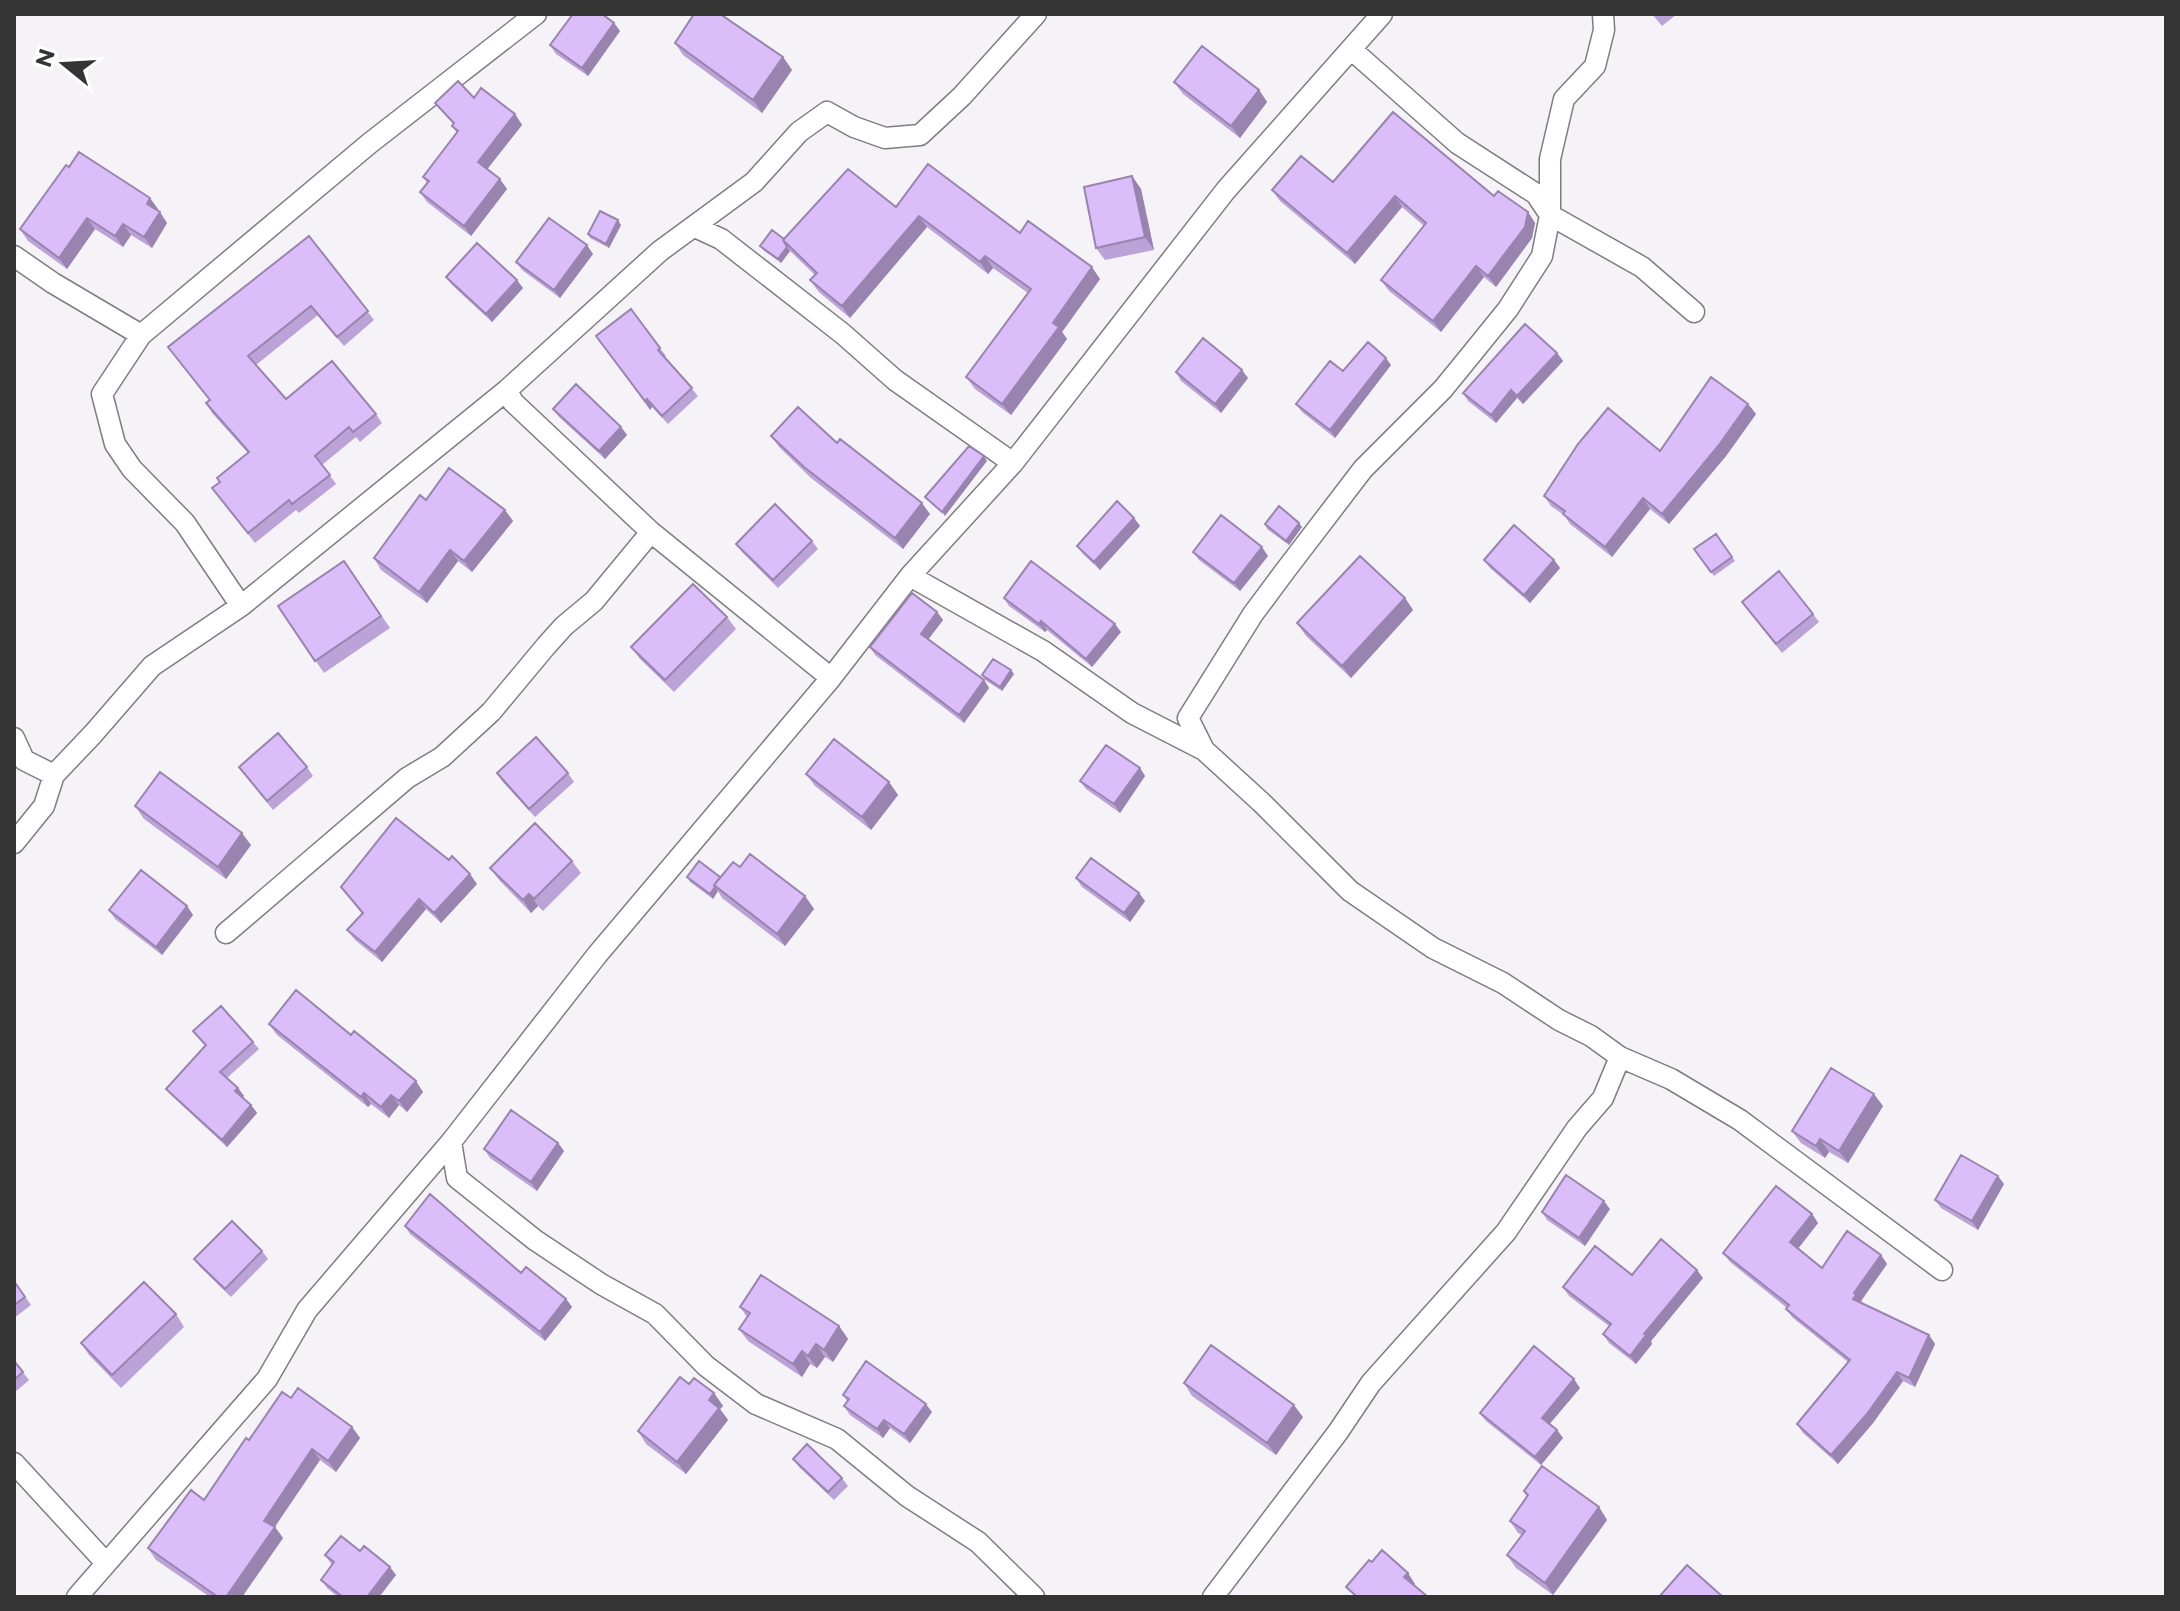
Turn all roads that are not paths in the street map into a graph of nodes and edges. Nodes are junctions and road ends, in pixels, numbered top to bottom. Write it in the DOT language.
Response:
graph roads {
  1 [pos="536,14"];
  2 [pos="1036,14"];
  3 [pos="1382,14"];
  4 [pos="1603,14"];
  5 [pos="1352,50"];
  6 [pos="1550,215"];
  7 [pos="695,227"];
  8 [pos="14,256"];
  9 [pos="1694,312"];
  10 [pos="141,335"];
  11 [pos="507,390"];
  12 [pos="1013,463"];
  13 [pos="651,532"];
  14 [pos="910,576"];
  15 [pos="241,606"];
  16 [pos="831,678"];
  17 [pos="14,738"];
  18 [pos="1204,750"];
  19 [pos="54,775"];
  20 [pos="14,843"];
  21 [pos="226,933"];
  22 [pos="1620,1057"];
  23 [pos="451,1142"];
  24 [pos="1942,1270"];
  25 [pos="14,1463"];
  26 [pos="106,1563"];
  27 [pos="77,1597"];
  28 [pos="1034,1597"];
  29 [pos="1213,1597"];
  1 -- 10 [label="street"];
  2 -- 7 [label="street"];
  3 -- 5 [label="street"];
  4 -- 6 [label="street"];
  5 -- 6 [label="street"];
  5 -- 12 [label="street"];
  6 -- 9 [label="street"];
  6 -- 18 [label="street"];
  7 -- 11 [label="street"];
  7 -- 12 [label="street"];
  8 -- 10 [label="street"];
  10 -- 15 [label="street"];
  11 -- 13 [label="street"];
  11 -- 15 [label="street"];
  12 -- 14 [label="street"];
  13 -- 16 [label="street"];
  13 -- 21 [label="street"];
  14 -- 16 [label="street"];
  14 -- 18 [label="street"];
  15 -- 19 [label="street"];
  16 -- 23 [label="street"];
  17 -- 19 [label="street"];
  18 -- 22 [label="street"];
  19 -- 20 [label="street"];
  22 -- 24 [label="street"];
  22 -- 29 [label="street"];
  23 -- 26 [label="street"];
  23 -- 28 [label="street"];
  25 -- 26 [label="street"];
  26 -- 27 [label="street"];
}
